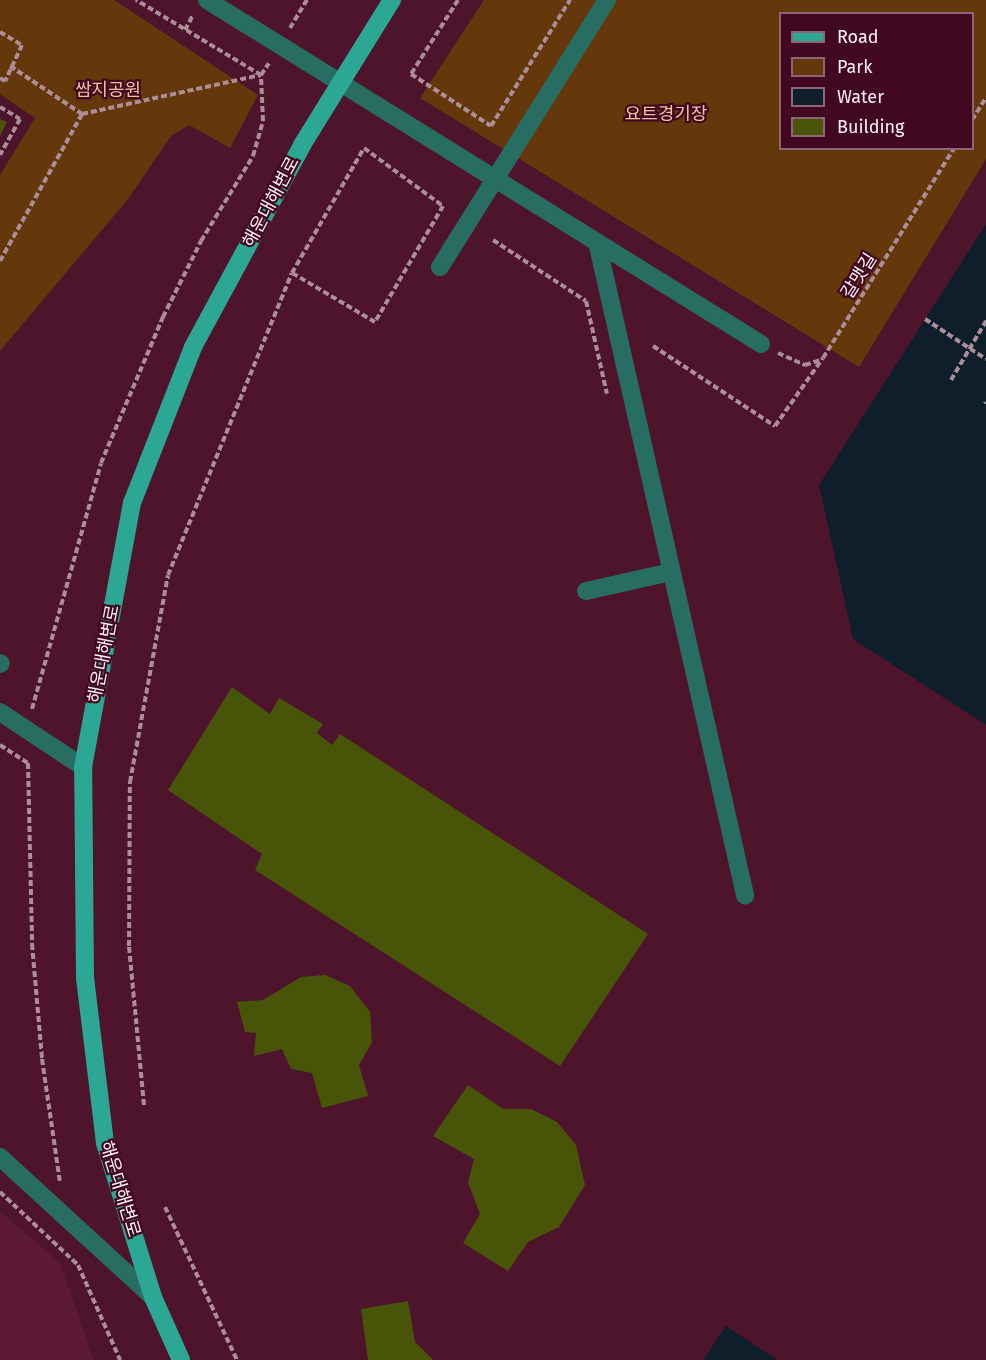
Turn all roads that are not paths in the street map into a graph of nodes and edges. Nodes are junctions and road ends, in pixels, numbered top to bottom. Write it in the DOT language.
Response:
graph roads {
  1 [pos="207,0"];
  2 [pos="392,0"];
  3 [pos="607,0"];
  4 [pos="339,84"];
  5 [pos="495,179"];
  6 [pos="597,242"];
  7 [pos="440,267"];
  8 [pos="761,344"];
  9 [pos="672,572"];
  10 [pos="586,591"];
  11 [pos="0,712"];
  12 [pos="83,767"];
  13 [pos="745,895"];
  14 [pos="0,1157"];
  15 [pos="153,1297"];
  16 [pos="181,1360"];
  1 -- 4 [label="street"];
  2 -- 4 [label="main road, 해운대해변로"];
  3 -- 5 [label="street"];
  4 -- 5 [label="street"];
  4 -- 12 [label="main road, 해운대해변로"];
  5 -- 6 [label="street"];
  5 -- 7 [label="street"];
  6 -- 8 [label="street"];
  6 -- 9 [label="street"];
  9 -- 10 [label="street"];
  9 -- 13 [label="street"];
  11 -- 12 [label="street"];
  12 -- 15 [label="main road, 해운대해변로"];
  14 -- 15 [label="street"];
  15 -- 16 [label="main road, 해운대해변로"];
}
